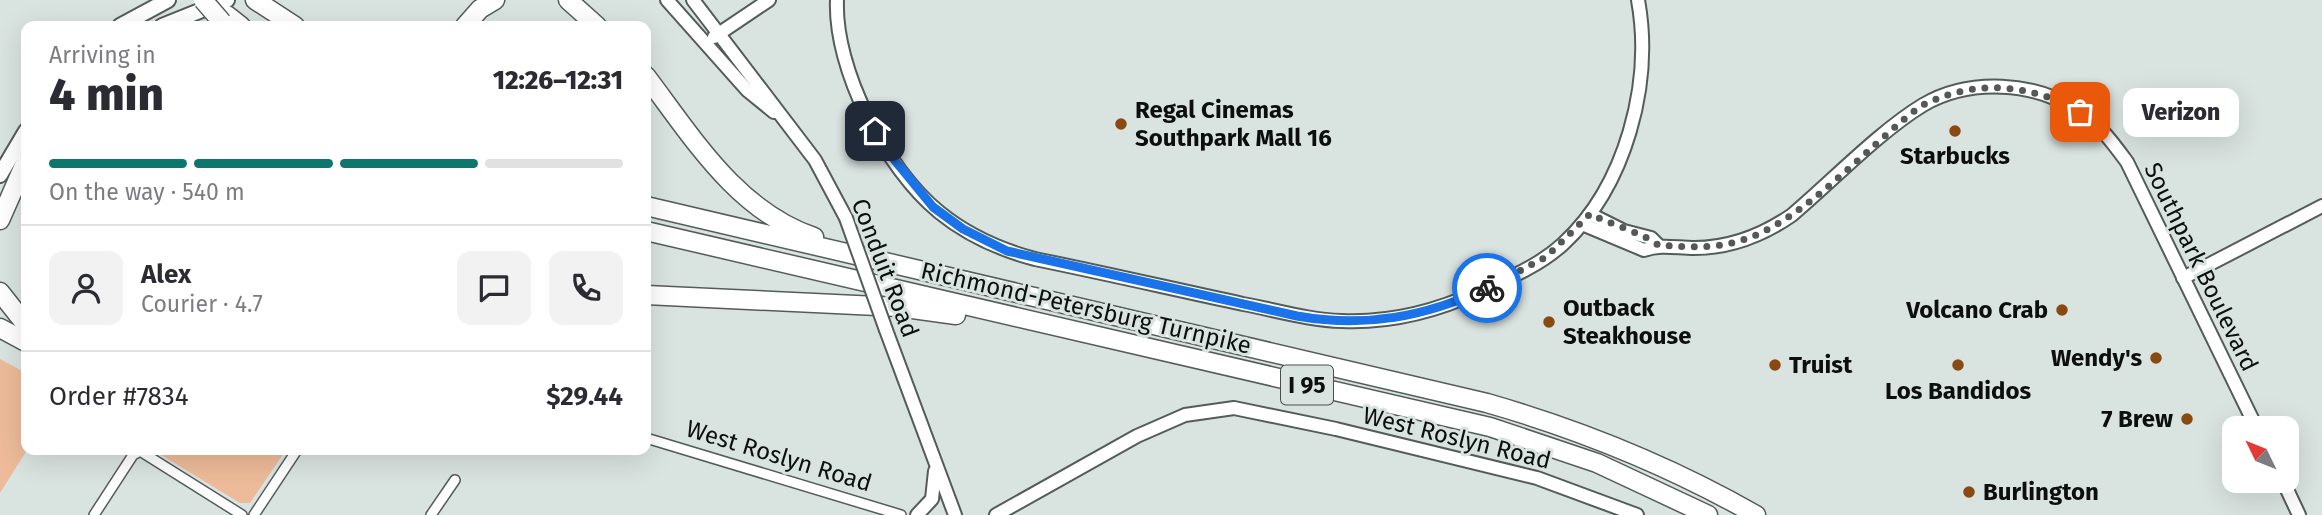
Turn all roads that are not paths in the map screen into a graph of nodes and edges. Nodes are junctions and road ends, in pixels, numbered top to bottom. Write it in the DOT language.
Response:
graph roads {
  1 [pos="168,0"];
  2 [pos="203,0"];
  3 [pos="210,0"];
  4 [pos="481,0"];
  5 [pos="495,0"];
  6 [pos="568,0"];
  7 [pos="583,0"];
  8 [pos="667,0"];
  9 [pos="693,0"];
  10 [pos="769,0"];
  11 [pos="837,0"];
  12 [pos="1638,0"];
  13 [pos="255,3"];
  14 [pos="229,18"];
  15 [pos="129,21"];
  16 [pos="204,21"];
  17 [pos="275,21"];
  18 [pos="286,21"];
  19 [pos="462,21"];
  20 [pos="469,21"];
  21 [pos="591,21"];
  22 [pos="602,21"];
  23 [pos="719,33"];
  24 [pos="705,46"];
  25 [pos="651,83"];
  26 [pos="788,124"];
  27 [pos="19,157"];
  28 [pos="0,169"];
  29 [pos="0,176"];
  30 [pos="1608,184"];
  31 [pos="0,202"];
  32 [pos="2322,206"];
  33 [pos="651,207"];
  34 [pos="1586,219"];
  35 [pos="0,220"];
  36 [pos="1624,231"];
  37 [pos="651,232"];
  38 [pos="1658,245"];
  39 [pos="923,273"];
  40 [pos="2183,278"];
  41 [pos="0,292"];
  42 [pos="651,295"];
  43 [pos="0,312"];
  44 [pos="21,319"];
  45 [pos="21,322"];
  46 [pos="0,328"];
  47 [pos="1102,337"];
  48 [pos="21,339"];
  49 [pos="0,340"];
  50 [pos="21,349"];
  51 [pos="2251,416"];
  52 [pos="651,440"];
  53 [pos="134,455"];
  54 [pos="149,455"];
  55 [pos="294,455"];
  56 [pos="935,464"];
  57 [pos="455,481"];
  58 [pos="2289,494"];
  59 [pos="94,515"];
  60 [pos="242,515"];
  61 [pos="254,515"];
  62 [pos="431,515"];
  63 [pos="901,515"];
  64 [pos="917,515"];
  65 [pos="955,515"];
  66 [pos="996,515"];
  67 [pos="1637,515"];
  68 [pos="1708,515"];
  69 [pos="1756,515"];
  70 [pos="2299,515"];
  1 -- 15 [label="main road"];
  2 -- 14 [label="highway, bridge"];
  3 -- 14 [label="highway"];
  4 -- 19 [label="highway"];
  5 -- 20 [label="highway"];
  6 -- 21 [label="highway"];
  7 -- 22 [label="highway"];
  8 -- 24 [label="street, Conduit Road"];
  9 -- 23 [label="street, Conduit Road"];
  10 -- 23 [label="street"];
  11 -- 34 [label="street"];
  12 -- 30 [label="street"];
  13 -- 17 [label="highway"];
  13 -- 18 [label="highway"];
  14 -- 16 [label="main road"];
  23 -- 24 [label="street"];
  23 -- 26 [label="street, Conduit Road"];
  24 -- 26 [label="street, Conduit Road"];
  25 -- 39 [label="highway"];
  26 -- 56 [label="street, Conduit Road, bridge"];
  27 -- 28 [label="main road"];
  27 -- 29 [label="main road"];
  27 -- 31 [label="main road"];
  27 -- 35 [label="highway"];
  30 -- 34 [label="street"];
  30 -- 36 [label="street"];
  32 -- 40 [label="street"];
  33 -- 39 [label="highway, Richmond-Petersburg Turnpike / I 95"];
  34 -- 36 [label="street, Southpark Boulevard"];
  34 -- 38 [label="street, Southpark Boulevard"];
  36 -- 38 [label="street, Southpark Boulevard"];
  37 -- 47 [label="highway, Richmond-Petersburg Turnpike / I 95"];
  38 -- 40 [label="street, Southpark Boulevard"];
  39 -- 69 [label="highway, Richmond-Petersburg Turnpike / I 95"];
  40 -- 51 [label="street, Southpark Boulevard"];
  41 -- 44 [label="highway"];
  42 -- 47 [label="highway"];
  43 -- 45 [label="highway"];
  46 -- 48 [label="highway"];
  47 -- 68 [label="highway, Richmond-Petersburg Turnpike / I 95"];
  49 -- 50 [label="highway"];
  52 -- 63 [label="street, West Roslyn Road"];
  53 -- 59 [label="street"];
  54 -- 60 [label="street"];
  55 -- 61 [label="street"];
  56 -- 64 [label="street"];
  56 -- 65 [label="street, Conduit Road"];
  57 -- 62 [label="street"];
  58 -- 70 [label="street"];
  66 -- 67 [label="street, West Roslyn Road"];
}
